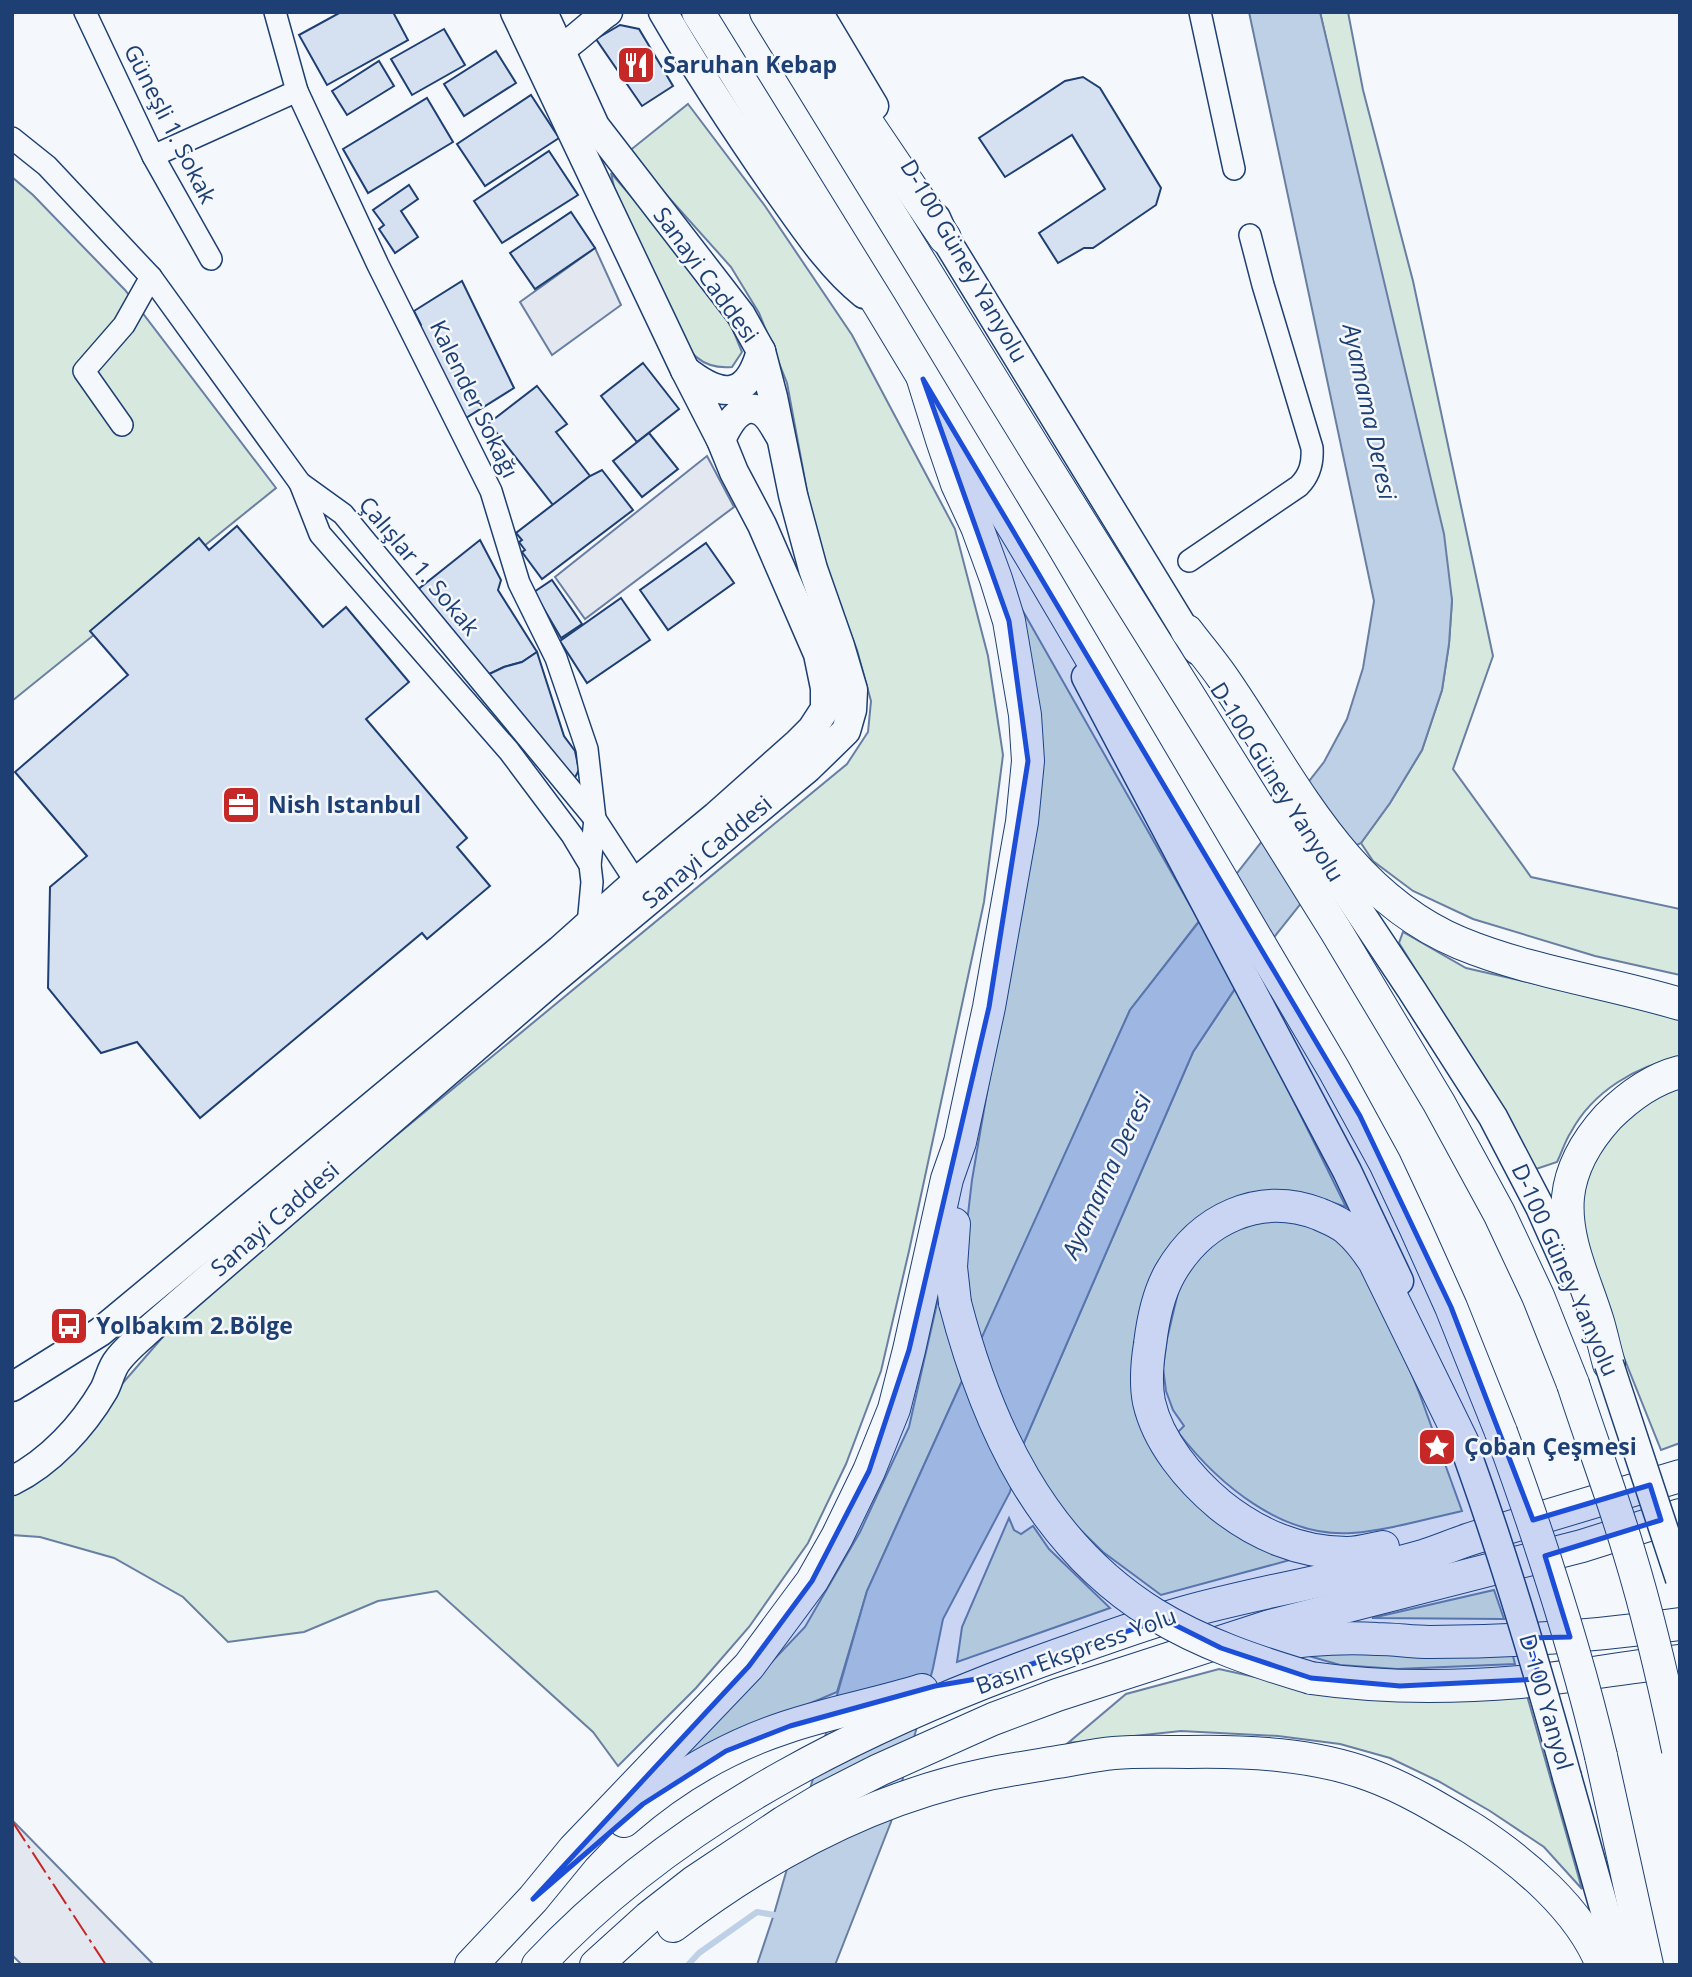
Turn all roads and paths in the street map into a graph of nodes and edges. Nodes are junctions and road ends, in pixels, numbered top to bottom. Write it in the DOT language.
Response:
graph roads {
  1 [pos="85,12"];
  2 [pos="275,12"];
  3 [pos="515,12"];
  4 [pos="608,12"];
  5 [pos="766,12"];
  6 [pos="797,12"];
  7 [pos="818,12"];
  8 [pos="1200,12"];
  9 [pos="669,15"];
  10 [pos="549,29"];
  11 [pos="297,91"];
  12 [pos="12,138"];
  13 [pos="153,156"];
  14 [pos="1234,169"];
  15 [pos="1250,235"];
  16 [pos="945,238"];
  17 [pos="211,259"];
  18 [pos="151,277"];
  19 [pos="761,351"];
  20 [pos="685,370"];
  21 [pos="923,379"];
  22 [pos="122,425"];
  23 [pos="780,436"];
  24 [pos="721,440"];
  25 [pos="300,483"];
  26 [pos="1032,558"];
  27 [pos="1189,561"];
  28 [pos="1187,631"];
  29 [pos="595,819"];
  30 [pos="590,865"];
  31 [pos="636,882"];
  32 [pos="588,925"];
  33 [pos="1634,990"];
  34 [pos="1680,996"];
  35 [pos="1680,1004"];
  36 [pos="1680,1072"];
  37 [pos="960,1142"];
  38 [pos="191,1274"];
  39 [pos="70,1350"];
  40 [pos="1609,1364"];
  41 [pos="12,1387"];
  42 [pos="105,1388"];
  43 [pos="1463,1443"];
  44 [pos="1680,1476"];
  45 [pos="12,1481"];
  46 [pos="1680,1515"];
  47 [pos="1475,1537"];
  48 [pos="1680,1579"];
  49 [pos="1680,1624"];
  50 [pos="1680,1661"];
  51 [pos="1142,1668"];
  52 [pos="938,1692"];
  53 [pos="1679,1756"];
  54 [pos="533,1899"];
  55 [pos="471,1965"];
  56 [pos="538,1965"];
  57 [pos="596,1965"];
  58 [pos="620,1965"];
  59 [pos="1602,1965"];
  60 [pos="1618,1965"];
  61 [pos="1647,1965"];
  1 -- 13 [label="street, Güneşli 1. Sokak"];
  2 -- 11 [label="street, Kalender Sokağı"];
  3 -- 10 [label="main road"];
  4 -- 10 [label="main road"];
  5 -- 53 [label="highway, bridge"];
  6 -- 16 [label="highway"];
  7 -- 16 [label="main road, D-100 Güney Yanyolu"];
  8 -- 14 [label="street"];
  9 -- 21 [label="highway"];
  10 -- 19 [label="main road, Sanayi Caddesi"];
  10 -- 20 [label="main road, Sanayi Caddesi"];
  11 -- 13 [label="street"];
  11 -- 29 [label="street, Kalender Sokağı"];
  12 -- 18 [label="street, Çalışlar 1. Sokak"];
  13 -- 17 [label="street, Güneşli 1. Sokak"];
  15 -- 27 [label="street"];
  16 -- 28 [label="main road, D-100 Güney Yanyolu"];
  18 -- 22 [label="street"];
  18 -- 25 [label="street, Çalışlar 1. Sokak"];
  19 -- 20 [label="main road"];
  19 -- 23 [label="main road, Sanayi Caddesi"];
  20 -- 24 [label="main road, Sanayi Caddesi"];
  21 -- 26 [label="highway"];
  21 -- 37 [label="highway"];
  23 -- 24 [label="main road"];
  23 -- 38 [label="main road, Sanayi Caddesi"];
  24 -- 31 [label="main road, Sanayi Caddesi"];
  25 -- 29 [label="street, Çalışlar 1. Sokak"];
  25 -- 30 [label="street"];
  26 -- 43 [label="main road, D-100 Yanyol"];
  26 -- 61 [label="highway, bridge"];
  28 -- 33 [label="highway"];
  28 -- 40 [label="main road, D-100 Güney Yanyolu"];
  29 -- 30 [label="street"];
  29 -- 31 [label="street, Çalışlar 1. Sokak"];
  30 -- 32 [label="street"];
  31 -- 32 [label="main road, Sanayi Caddesi"];
  32 -- 38 [label="main road, Sanayi Caddesi"];
  33 -- 34 [label="highway"];
  33 -- 35 [label="highway"];
  36 -- 40 [label="highway"];
  37 -- 50 [label="highway, bridge"];
  37 -- 54 [label="highway"];
  38 -- 39 [label="main road, Sanayi Caddesi"];
  38 -- 42 [label="main road, Sanayi Caddesi"];
  39 -- 41 [label="main road, Sanayi Caddesi"];
  39 -- 42 [label="main road"];
  40 -- 48 [label="main road, D-100 Güney Yanyolu, bridge"];
  42 -- 45 [label="main road, Sanayi Caddesi"];
  43 -- 47 [label="highway"];
  43 -- 60 [label="main road, D-100 Yanyol, bridge"];
  44 -- 47 [label="highway, Basın Ekspress Yolu"];
  46 -- 51 [label="highway, Basın Ekspress Yolu"];
  47 -- 52 [label="highway, Basın Ekspress Yolu"];
  49 -- 51 [label="highway"];
  51 -- 57 [label="highway, Basın Ekspress Yolu"];
  52 -- 54 [label="highway"];
  52 -- 56 [label="highway"];
  54 -- 55 [label="highway"];
  58 -- 59 [label="highway"];
}
